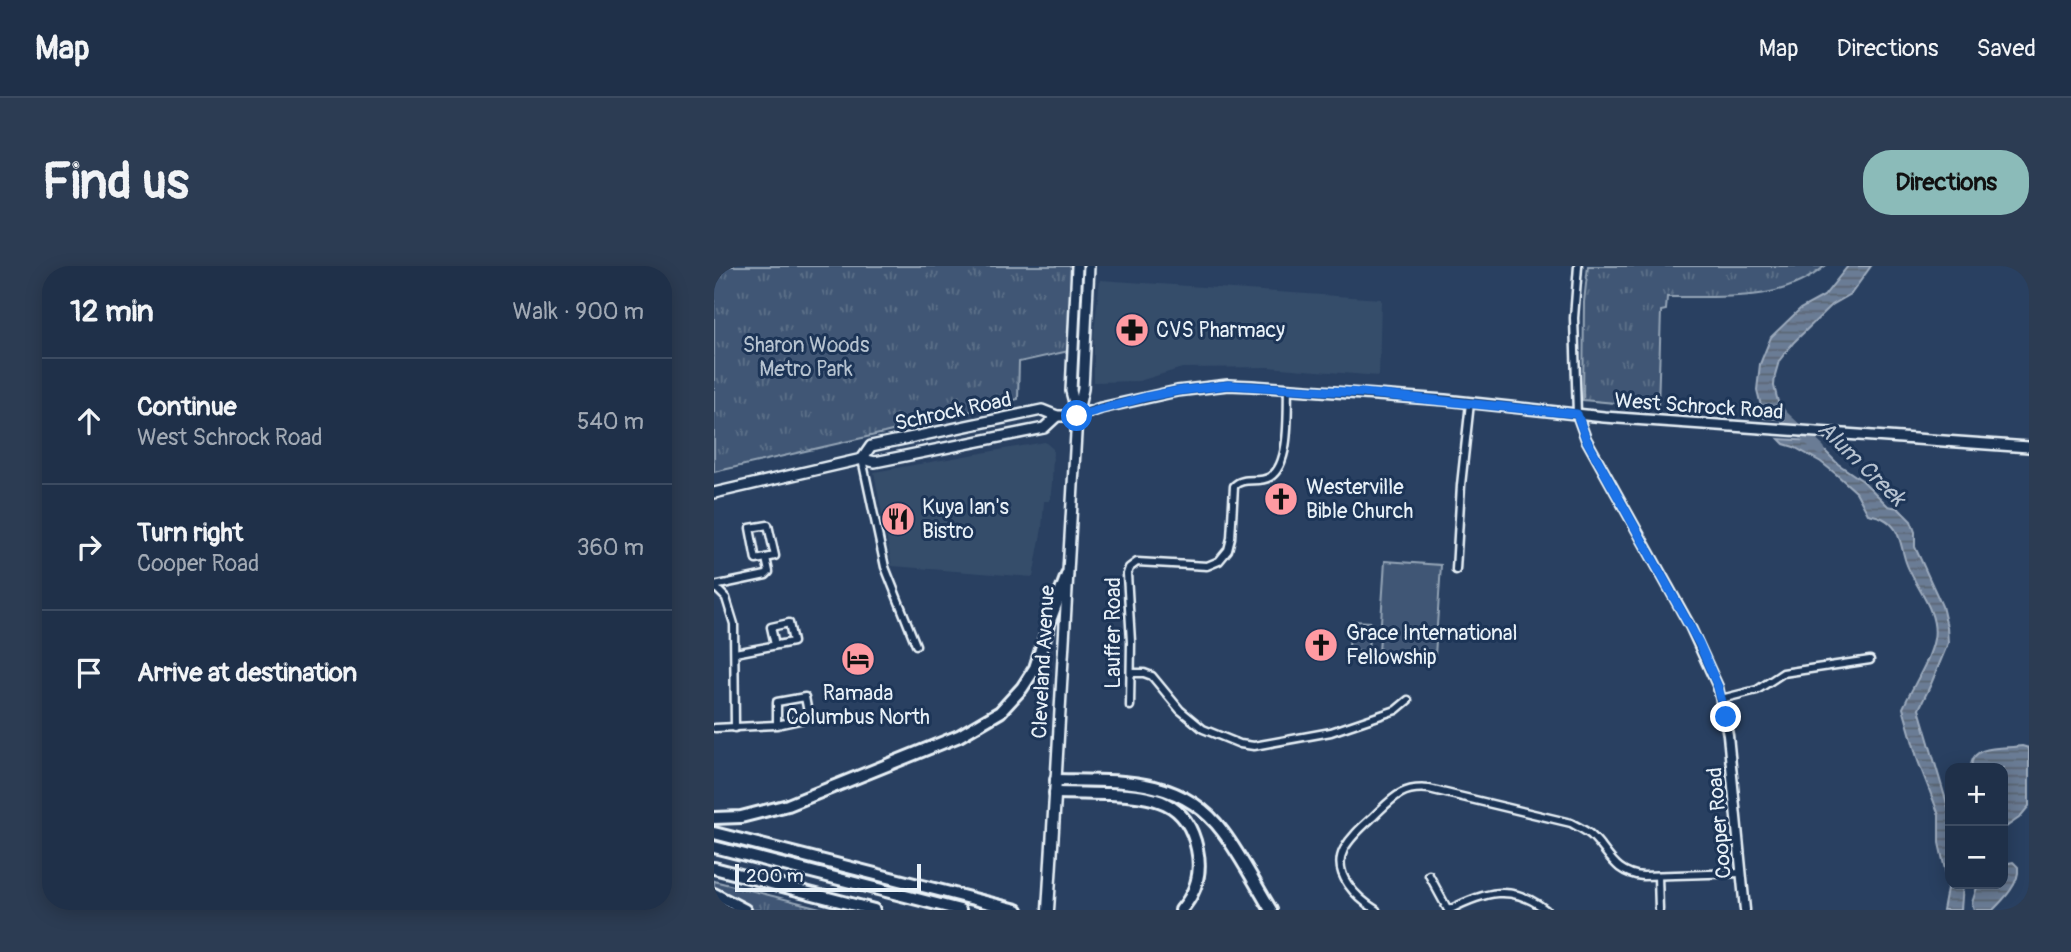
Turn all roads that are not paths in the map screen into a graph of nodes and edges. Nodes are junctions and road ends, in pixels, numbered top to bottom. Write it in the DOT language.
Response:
graph roads {
  1 [pos="1077,266"];
  2 [pos="1089,266"];
  3 [pos="1578,266"];
  4 [pos="1288,388"];
  5 [pos="1470,403"];
  6 [pos="1577,414"];
  7 [pos="1057,416"];
  8 [pos="1077,416"];
  9 [pos="2029,447"];
  10 [pos="862,459"];
  11 [pos="714,493"];
  12 [pos="766,558"];
  13 [pos="1456,570"];
  14 [pos="1067,575"];
  15 [pos="714,586"];
  16 [pos="775,645"];
  17 [pos="916,645"];
  18 [pos="735,653"];
  19 [pos="1870,660"];
  20 [pos="1131,673"];
  21 [pos="1721,699"];
  22 [pos="1408,700"];
  23 [pos="1130,706"];
  24 [pos="777,725"];
  25 [pos="715,728"];
  26 [pos="735,728"];
  27 [pos="1056,780"];
  28 [pos="1055,793"];
  29 [pos="714,818"];
  30 [pos="714,833"];
  31 [pos="714,847"];
  32 [pos="714,868"];
  33 [pos="1741,873"];
  34 [pos="1429,875"];
  35 [pos="1658,876"];
  36 [pos="714,894"];
  37 [pos="745,910"];
  38 [pos="874,910"];
  39 [pos="960,910"];
  40 [pos="1017,910"];
  41 [pos="1048,910"];
  42 [pos="1181,910"];
  43 [pos="1271,910"];
  44 [pos="1376,910"];
  45 [pos="1449,910"];
  46 [pos="1546,910"];
  47 [pos="1659,910"];
  48 [pos="1745,910"];
  1 -- 8 [label="main road"];
  2 -- 8 [label="main road"];
  3 -- 6 [label="street, Cooper Road"];
  4 -- 5 [label="main road, West Schrock Road"];
  4 -- 8 [label="main road, West Schrock Road"];
  4 -- 20 [label="street, Lauffer Road"];
  5 -- 6 [label="main road, West Schrock Road"];
  5 -- 13 [label="street"];
  6 -- 9 [label="main road, West Schrock Road"];
  6 -- 21 [label="street, Cooper Road"];
  7 -- 8 [label="main road, Schrock Road"];
  7 -- 10 [label="main road, Schrock Road"];
  7 -- 10 [label="main road, Schrock Road"];
  8 -- 14 [label="main road, Cleveland Avenue"];
  10 -- 11 [label="main road, Schrock Road"];
  10 -- 17 [label="street"];
  12 -- 12 [label="street"];
  12 -- 15 [label="street"];
  14 -- 27 [label="main road, Cleveland Avenue"];
  14 -- 29 [label="highway"];
  15 -- 18 [label="street"];
  16 -- 18 [label="street"];
  18 -- 26 [label="street"];
  19 -- 21 [label="street"];
  20 -- 22 [label="street"];
  20 -- 23 [label="street, Lauffer Road"];
  21 -- 33 [label="street, Cooper Road"];
  24 -- 24 [label="street"];
  24 -- 26 [label="street"];
  25 -- 26 [label="street"];
  27 -- 28 [label="main road, Cleveland Avenue"];
  27 -- 43 [label="highway"];
  28 -- 41 [label="main road, Cleveland Avenue"];
  28 -- 42 [label="highway"];
  30 -- 40 [label="highway"];
  31 -- 39 [label="highway"];
  32 -- 38 [label="highway"];
  33 -- 35 [label="street"];
  33 -- 48 [label="street, Cooper Road"];
  34 -- 45 [label="street"];
  35 -- 44 [label="street"];
  35 -- 47 [label="street"];
  36 -- 37 [label="highway"];
  45 -- 46 [label="street"];
}
